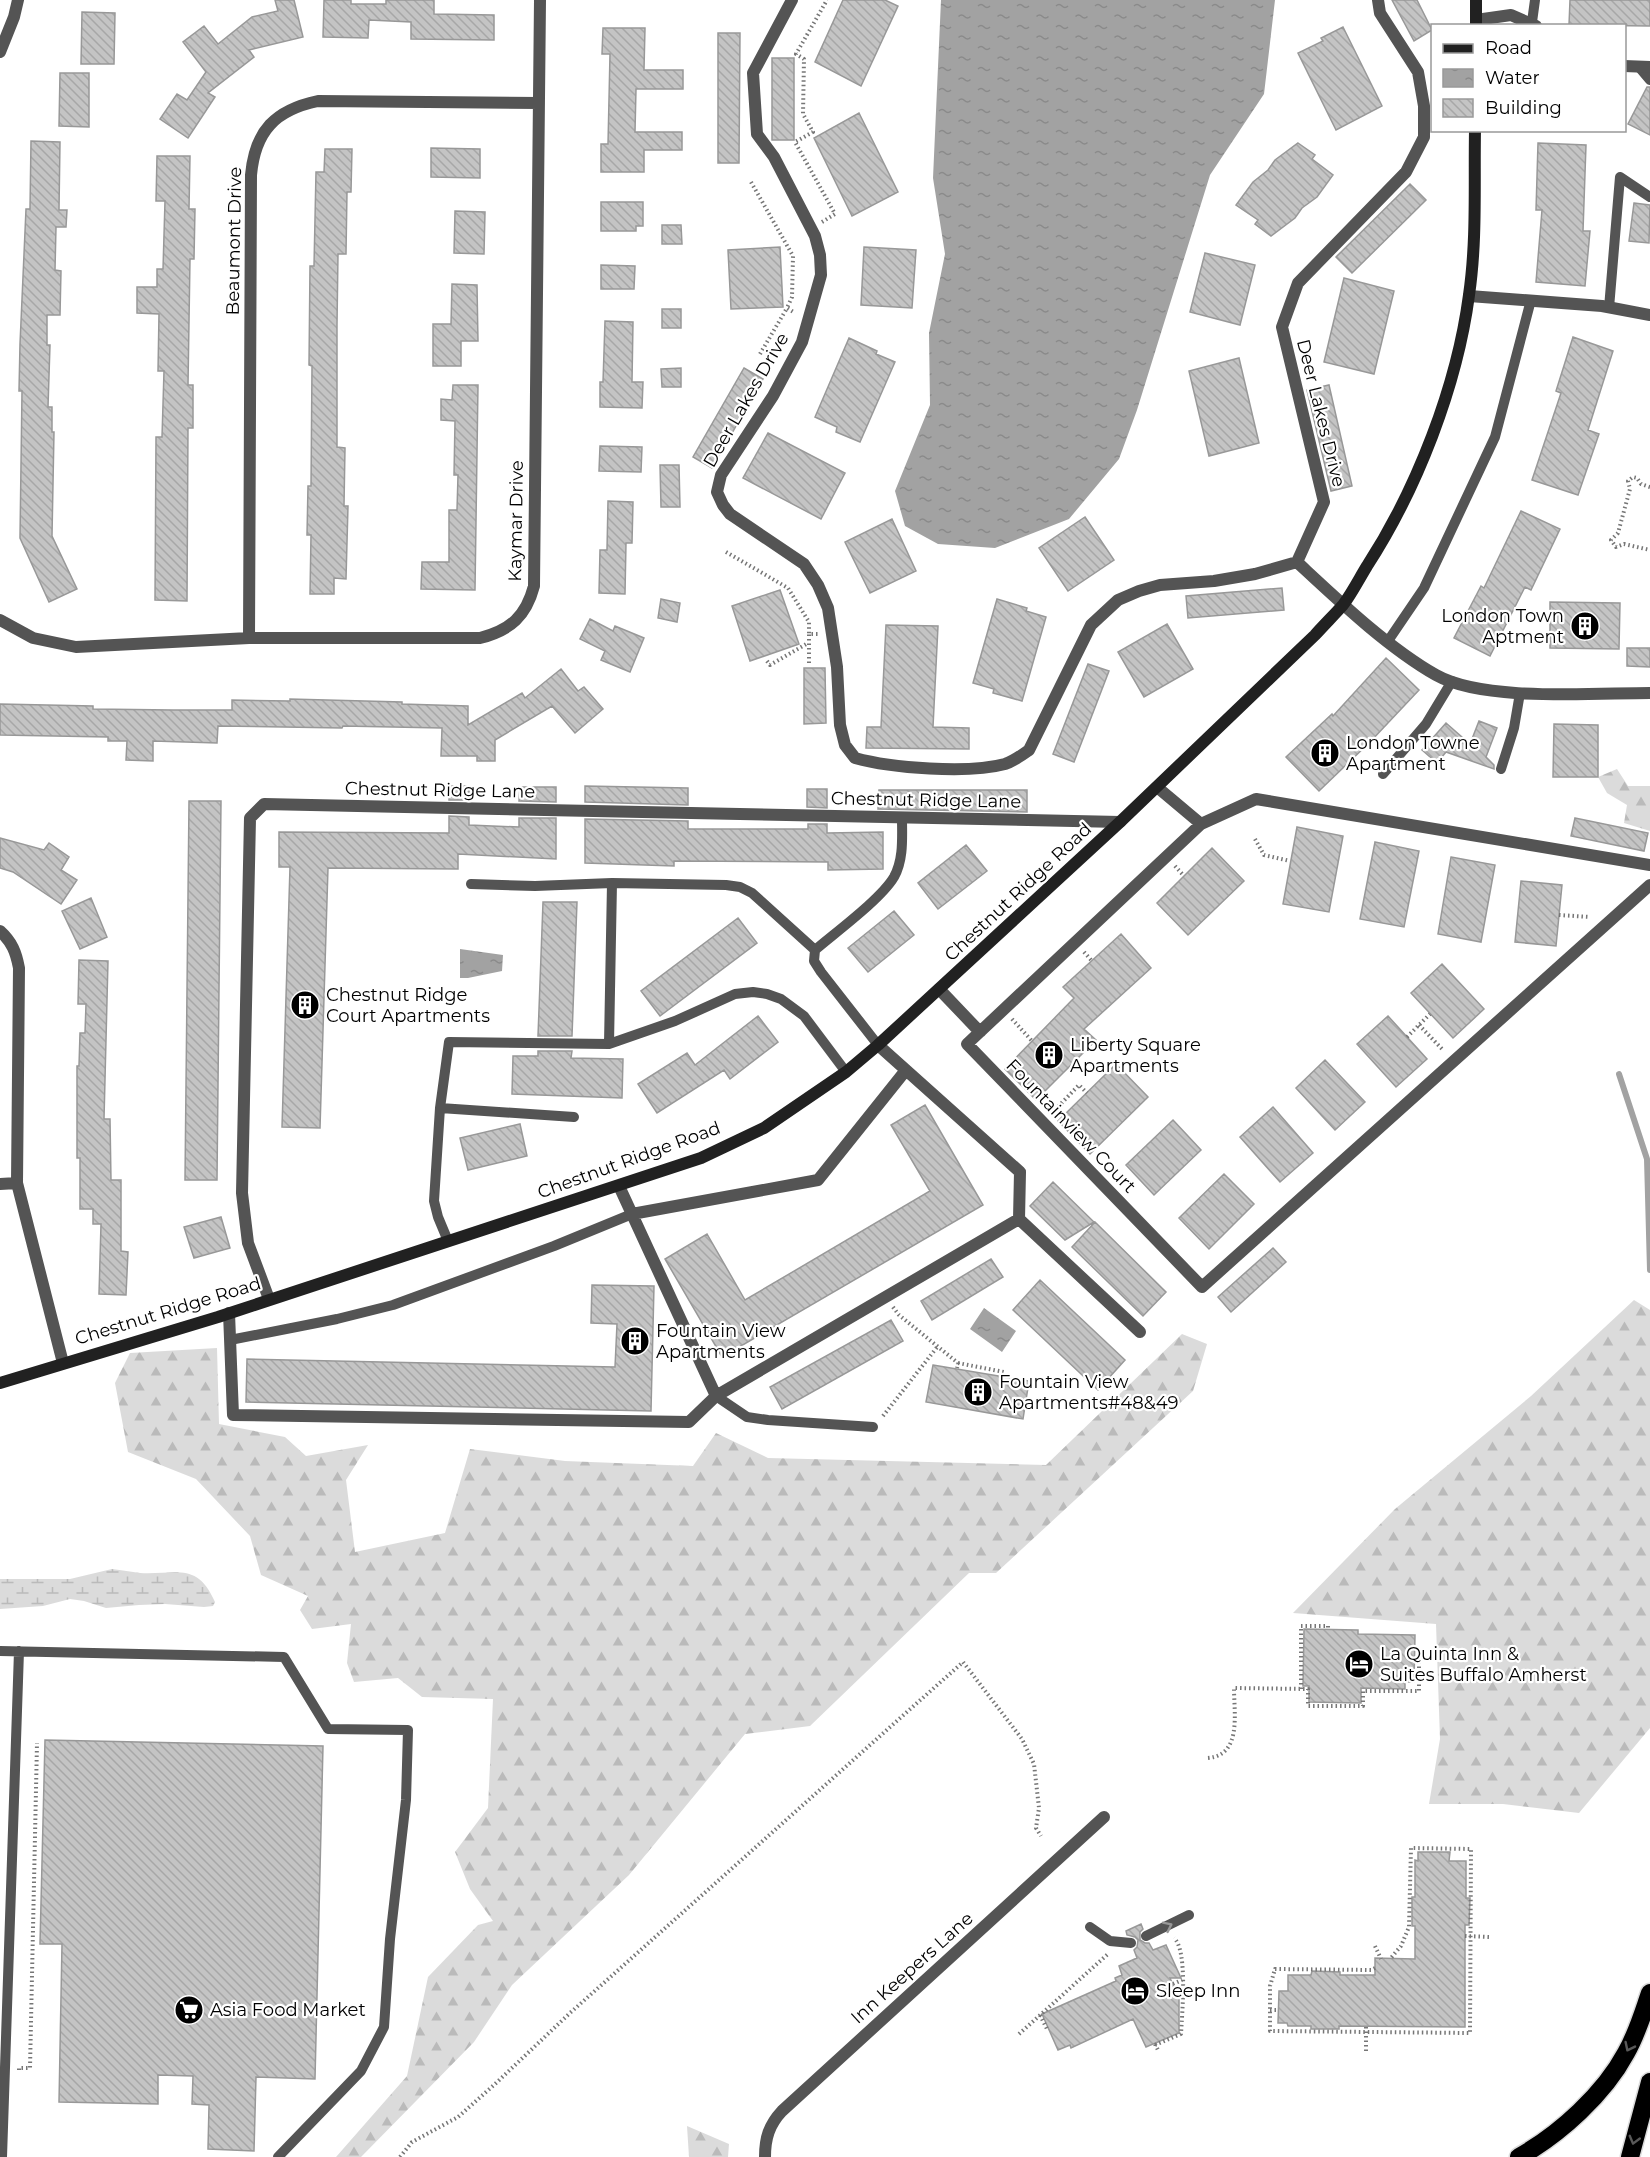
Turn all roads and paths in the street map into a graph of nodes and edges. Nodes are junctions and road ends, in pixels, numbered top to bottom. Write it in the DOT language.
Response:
graph roads {
  1 [pos="18,0"];
  2 [pos="540,0"];
  3 [pos="792,0"];
  4 [pos="827,0"];
  5 [pos="1378,0"];
  6 [pos="1476,0"];
  7 [pos="1535,0"];
  8 [pos="1476,23"];
  9 [pos="1534,24"];
  10 [pos="0,52"];
  11 [pos="1626,66"];
  12 [pos="1644,67"];
  13 [pos="1650,80"];
  14 [pos="539,103"];
  15 [pos="1475,132"];
  16 [pos="751,182"];
  17 [pos="1650,196"];
  18 [pos="810,228"];
  19 [pos="1469,296"];
  20 [pos="1531,300"];
  21 [pos="787,308"];
  22 [pos="1609,308"];
  23 [pos="1650,315"];
  24 [pos="809,320"];
  25 [pos="760,354"];
  26 [pos="1650,487"];
  27 [pos="1650,549"];
  28 [pos="726,552"];
  29 [pos="1297,562"];
  30 [pos="1343,604"];
  31 [pos="0,620"];
  32 [pos="809,634"];
  33 [pos="832,635"];
  34 [pos="249,638"];
  35 [pos="1388,641"];
  36 [pos="809,642"];
  37 [pos="767,660"];
  38 [pos="809,663"];
  39 [pos="1452,681"];
  40 [pos="1520,693"];
  41 [pos="1650,693"];
  42 [pos="1501,769"];
  43 [pos="1383,774"];
  44 [pos="1157,787"];
  45 [pos="902,817"];
  46 [pos="1120,822"];
  47 [pos="1201,824"];
  48 [pos="1254,839"];
  49 [pos="1290,861"];
  50 [pos="1650,865"];
  51 [pos="612,883"];
  52 [pos="471,884"];
  53 [pos="1650,885"];
  54 [pos="1559,915"];
  55 [pos="1612,919"];
  56 [pos="0,931"];
  57 [pos="815,950"];
  58 [pos="939,989"];
  59 [pos="1004,1010"];
  60 [pos="1430,1014"];
  61 [pos="1419,1025"];
  62 [pos="980,1032"];
  63 [pos="1407,1037"];
  64 [pos="1032,1041"];
  65 [pos="609,1044"];
  66 [pos="878,1045"];
  67 [pos="1454,1061"];
  68 [pos="906,1070"];
  69 [pos="846,1072"];
  70 [pos="1087,1094"];
  71 [pos="440,1108"];
  72 [pos="574,1117"];
  73 [pos="1043,1122"];
  74 [pos="17,1183"];
  75 [pos="0,1184"];
  76 [pos="619,1186"];
  77 [pos="632,1214"];
  78 [pos="1019,1219"];
  79 [pos="448,1241"];
  80 [pos="269,1299"];
  81 [pos="229,1313"];
  82 [pos="899,1315"];
  83 [pos="1140,1332"];
  84 [pos="230,1340"];
  85 [pos="938,1346"];
  86 [pos="63,1363"];
  87 [pos="958,1363"];
  88 [pos="957,1368"];
  89 [pos="1003,1376"];
  90 [pos="0,1383"];
  91 [pos="716,1396"];
  92 [pos="883,1416"];
  93 [pos="873,1427"];
  94 [pos="1328,1629"];
  95 [pos="0,1651"];
  96 [pos="19,1651"];
  97 [pos="1414,1661"];
  98 [pos="1301,1689"];
  99 [pos="37,1743"];
  100 [pos="1208,1758"];
  101 [pos="36,1807"];
  102 [pos="44,1807"];
  103 [pos="1104,1817"];
  104 [pos="1041,1836"];
  105 [pos="1189,1915"];
  106 [pos="1090,1927"];
  107 [pos="1146,1936"];
  108 [pos="1468,1936"];
  109 [pos="1490,1937"];
  110 [pos="1170,1938"];
  111 [pos="1131,1943"];
  112 [pos="1375,1946"];
  113 [pos="1115,1955"];
  114 [pos="1381,1959"];
  115 [pos="1390,1959"];
  116 [pos="1375,1968"];
  117 [pos="1182,1980"];
  118 [pos="1173,1984"];
  119 [pos="1650,1993"];
  120 [pos="1270,2010"];
  121 [pos="1278,2010"];
  122 [pos="1040,2015"];
  123 [pos="1048,2028"];
  124 [pos="1366,2029"];
  125 [pos="1019,2034"];
  126 [pos="1366,2051"];
  127 [pos="1159,2052"];
  128 [pos="19,2074"];
  129 [pos="1650,2082"];
  130 [pos="2,2157"];
  131 [pos="278,2157"];
  132 [pos="400,2157"];
  133 [pos="765,2157"];
  134 [pos="1518,2157"];
  135 [pos="1630,2157"];
  1 -- 10 [label="street"];
  2 -- 14 [label="street, Kaymar Drive"];
  3 -- 18 [label="street, Deer Lakes Drive"];
  4 -- 18 [label="path"];
  5 -- 29 [label="street, Deer Lakes Drive"];
  6 -- 8 [label="street"];
  7 -- 9 [label="lane"];
  8 -- 9 [label="street"];
  11 -- 12 [label="street"];
  12 -- 13 [label="lane"];
  14 -- 34 [label="street, Beaumont Drive"];
  14 -- 34 [label="street, Kaymar Drive"];
  15 -- 19 [label="street, Chestnut Ridge Road"];
  16 -- 21 [label="path"];
  17 -- 22 [label="lane"];
  18 -- 24 [label="street, Deer Lakes Drive"];
  19 -- 20 [label="street"];
  19 -- 30 [label="street, Chestnut Ridge Road"];
  20 -- 22 [label="street"];
  20 -- 35 [label="lane"];
  21 -- 24 [label="path"];
  21 -- 25 [label="path"];
  22 -- 23 [label="street"];
  24 -- 33 [label="street, Deer Lakes Drive"];
  26 -- 27 [label="path"];
  28 -- 32 [label="path"];
  29 -- 30 [label="street"];
  29 -- 33 [label="street, Deer Lakes Drive"];
  30 -- 35 [label="street"];
  30 -- 44 [label="street, Chestnut Ridge Road"];
  31 -- 34 [label="street, Kaymar Drive"];
  32 -- 33 [label="path"];
  32 -- 36 [label="path"];
  35 -- 39 [label="street"];
  36 -- 37 [label="path"];
  36 -- 38 [label="path"];
  39 -- 40 [label="street"];
  39 -- 43 [label="lane"];
  40 -- 41 [label="street"];
  40 -- 42 [label="lane"];
  44 -- 46 [label="street, Chestnut Ridge Road"];
  44 -- 47 [label="street"];
  45 -- 46 [label="street, Chestnut Ridge Lane"];
  45 -- 57 [label="lane"];
  45 -- 80 [label="street, Chestnut Ridge Lane"];
  46 -- 58 [label="street, Chestnut Ridge Road"];
  47 -- 50 [label="street"];
  47 -- 59 [label="street"];
  48 -- 49 [label="path"];
  51 -- 52 [label="lane"];
  51 -- 57 [label="lane"];
  51 -- 65 [label="lane"];
  53 -- 55 [label="street"];
  54 -- 55 [label="path"];
  55 -- 67 [label="street"];
  56 -- 74 [label="street"];
  57 -- 66 [label="lane"];
  58 -- 62 [label="street"];
  58 -- 66 [label="street, Chestnut Ridge Road"];
  59 -- 62 [label="street"];
  59 -- 64 [label="path"];
  60 -- 61 [label="path"];
  61 -- 63 [label="path"];
  61 -- 67 [label="path"];
  62 -- 73 [label="street, Fountainview Court"];
  65 -- 69 [label="lane"];
  65 -- 71 [label="lane"];
  66 -- 68 [label="street"];
  66 -- 69 [label="street, Chestnut Ridge Road"];
  67 -- 73 [label="street, Fountainview Court"];
  68 -- 77 [label="street"];
  68 -- 78 [label="street"];
  69 -- 76 [label="street, Chestnut Ridge Road"];
  70 -- 73 [label="path"];
  71 -- 72 [label="lane"];
  71 -- 79 [label="lane"];
  74 -- 75 [label="street"];
  74 -- 86 [label="street"];
  76 -- 77 [label="street"];
  76 -- 79 [label="street, Chestnut Ridge Road"];
  77 -- 84 [label="lane"];
  77 -- 91 [label="street"];
  78 -- 83 [label="street"];
  78 -- 91 [label="street"];
  79 -- 80 [label="street, Chestnut Ridge Road"];
  80 -- 81 [label="street, Chestnut Ridge Road"];
  81 -- 84 [label="street"];
  81 -- 86 [label="street, Chestnut Ridge Road"];
  82 -- 85 [label="path"];
  84 -- 91 [label="street"];
  85 -- 87 [label="path"];
  85 -- 92 [label="path"];
  86 -- 90 [label="street, Chestnut Ridge Road"];
  87 -- 88 [label="path"];
  87 -- 89 [label="path"];
  91 -- 93 [label="lane"];
  94 -- 98 [label="path"];
  95 -- 96 [label="lane"];
  96 -- 130 [label="lane"];
  96 -- 131 [label="lane"];
  97 -- 98 [label="path"];
  98 -- 100 [label="path"];
  99 -- 101 [label="path"];
  101 -- 102 [label="path"];
  101 -- 128 [label="path"];
  103 -- 133 [label="street, Inn Keepers Lane"];
  104 -- 132 [label="path"];
  107 -- 105 [label="lane, one-way"];
  106 -- 111 [label="lane"];
  108 -- 109 [label="path"];
  108 -- 115 [label="path"];
  108 -- 124 [label="path"];
  110 -- 117 [label="path"];
  112 -- 114 [label="path"];
  113 -- 122 [label="path"];
  116 -- 120 [label="path"];
  117 -- 118 [label="path"];
  117 -- 127 [label="path"];
  119 -- 134 [label="highway, one-way"];
  120 -- 121 [label="path"];
  120 -- 124 [label="path"];
  122 -- 123 [label="path"];
  122 -- 125 [label="path"];
  124 -- 126 [label="path"];
  129 -- 135 [label="highway, one-way"];
}
